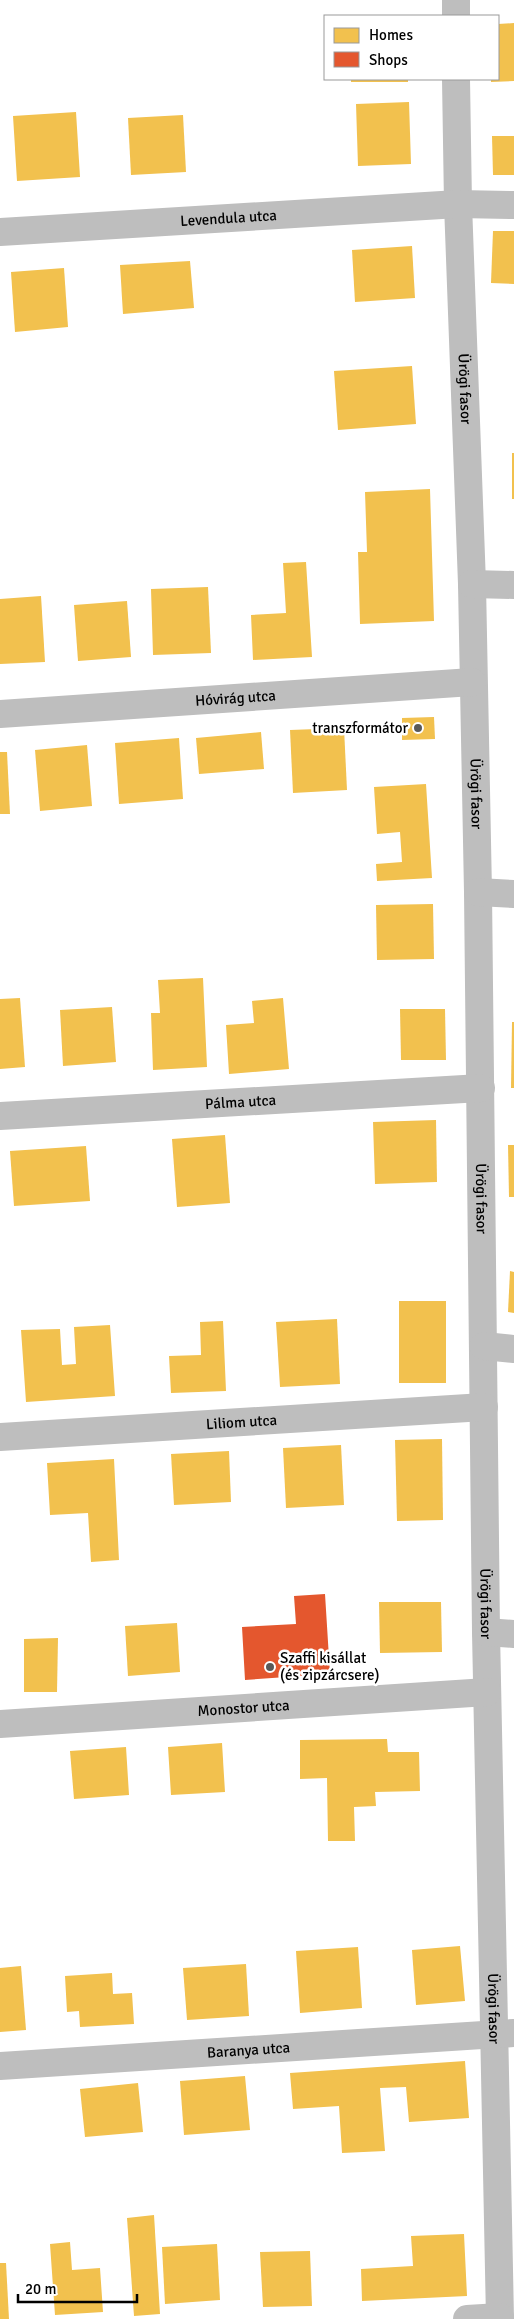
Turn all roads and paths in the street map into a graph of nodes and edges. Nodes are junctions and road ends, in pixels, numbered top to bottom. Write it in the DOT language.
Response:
graph roads {
  1 [pos="456,0"];
  2 [pos="456,15"];
  3 [pos="456,80"];
  4 [pos="458,204"];
  5 [pos="514,205"];
  6 [pos="0,232"];
  7 [pos="472,584"];
  8 [pos="514,584"];
  9 [pos="472,682"];
  10 [pos="0,714"];
  11 [pos="478,892"];
  12 [pos="514,894"];
  13 [pos="481,1088"];
  14 [pos="0,1116"];
  15 [pos="484,1346"];
  16 [pos="514,1349"];
  17 [pos="484,1407"];
  18 [pos="0,1437"];
  19 [pos="486,1632"];
  20 [pos="514,1634"];
  21 [pos="487,1692"];
  22 [pos="0,1724"];
  23 [pos="505,2034"];
  24 [pos="0,2066"];
  25 [pos="500,2318"];
  26 [pos="467,2319"];
  1 -- 2 [label="street"];
  3 -- 4 [label="street, Ürögi fasor"];
  4 -- 5 [label="street, Levendula utca"];
  4 -- 6 [label="street, Levendula utca"];
  4 -- 7 [label="street, Ürögi fasor"];
  7 -- 8 [label="street"];
  7 -- 9 [label="street, Ürögi fasor"];
  9 -- 10 [label="street, Hóvirág utca"];
  9 -- 11 [label="street, Ürögi fasor"];
  11 -- 12 [label="street"];
  11 -- 13 [label="street, Ürögi fasor"];
  13 -- 14 [label="street, Pálma utca"];
  13 -- 15 [label="street, Ürögi fasor"];
  15 -- 16 [label="street"];
  15 -- 17 [label="street, Ürögi fasor"];
  17 -- 18 [label="street, Liliom utca"];
  17 -- 19 [label="street, Ürögi fasor"];
  19 -- 20 [label="street"];
  19 -- 21 [label="street, Ürögi fasor"];
  21 -- 22 [label="street, Monostor utca"];
  21 -- 23 [label="street, Ürögi fasor"];
  23 -- 24 [label="street, Baranya utca"];
  23 -- 25 [label="street, Ürögi fasor"];
  25 -- 26 [label="street"];
}
